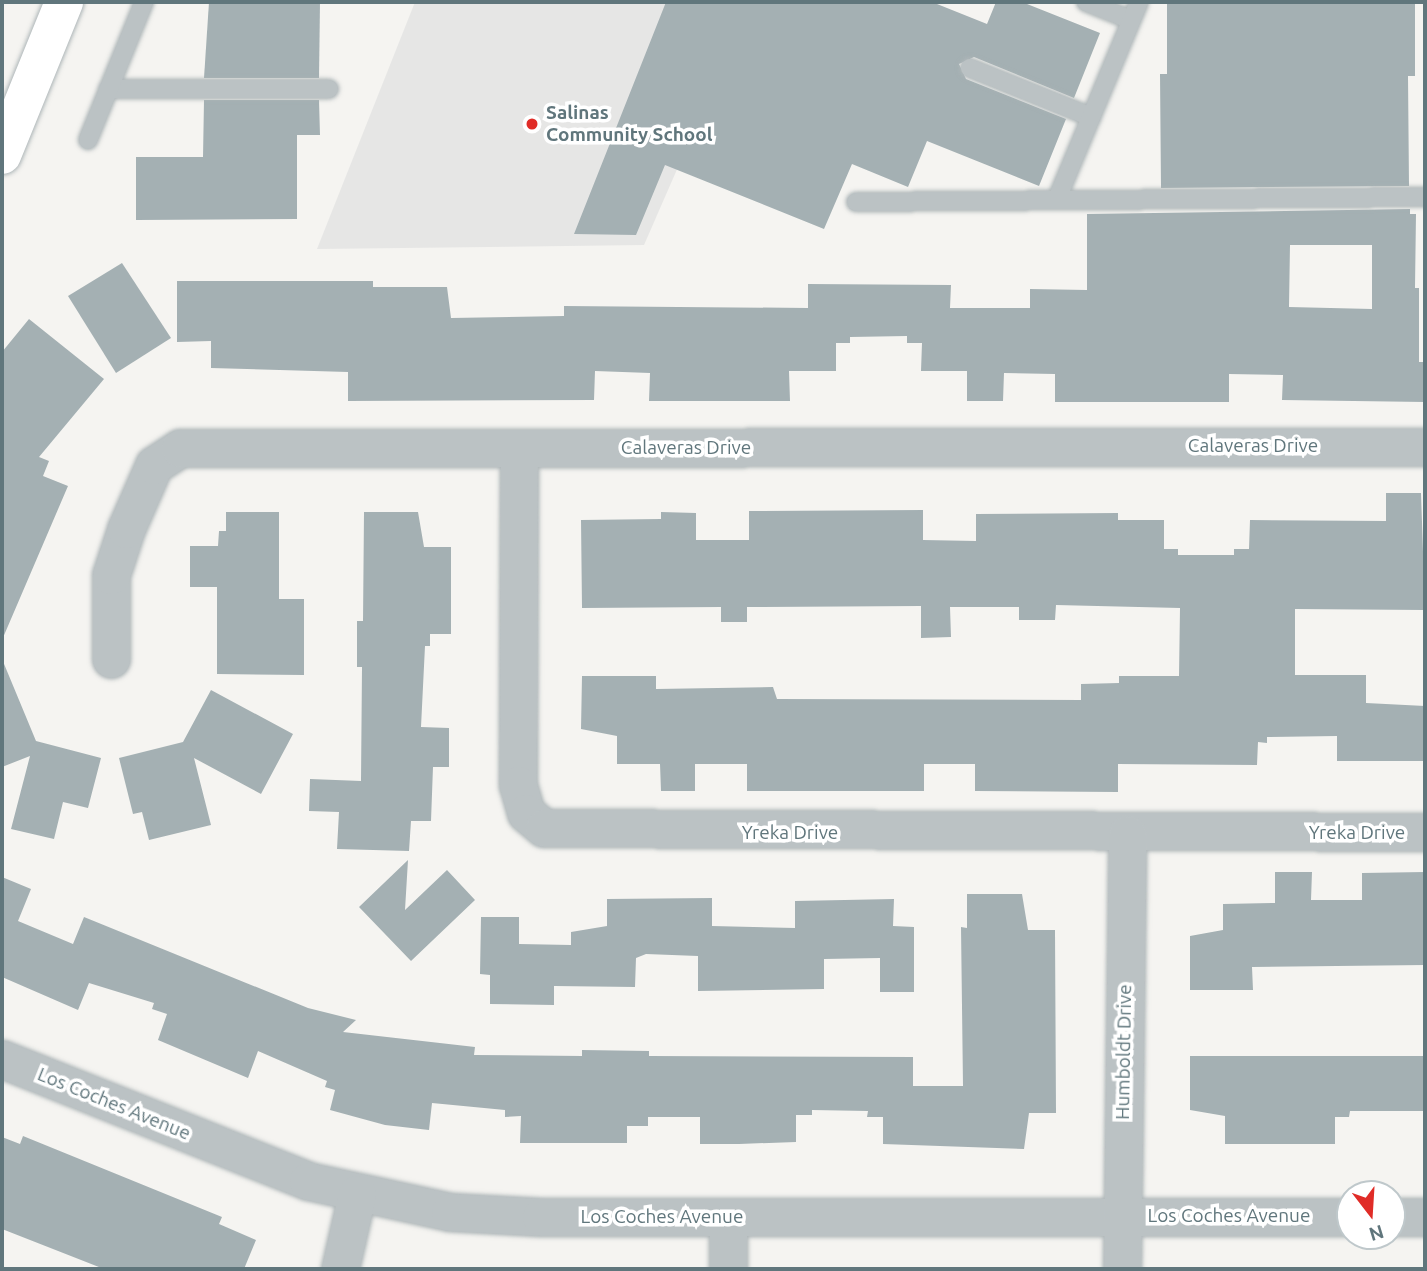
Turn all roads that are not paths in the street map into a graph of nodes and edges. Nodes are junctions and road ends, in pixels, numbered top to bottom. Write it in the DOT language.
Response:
graph roads {
  1 [pos="64,2"];
  2 [pos="144,2"];
  3 [pos="1086,2"];
  4 [pos="1139,2"];
  5 [pos="1131,20"];
  6 [pos="970,68"];
  7 [pos="108,89"];
  8 [pos="329,89"];
  9 [pos="1091,117"];
  10 [pos="88,140"];
  11 [pos="2,155"];
  12 [pos="1425,197"];
  13 [pos="1057,199"];
  14 [pos="856,202"];
  15 [pos="1425,447"];
  16 [pos="519,449"];
  17 [pos="111,659"];
  18 [pos="1425,832"];
  19 [pos="1127,834"];
  20 [pos="2,1059"];
  21 [pos="357,1195"];
  22 [pos="1122,1215"];
  23 [pos="728,1217"];
  24 [pos="1336,1217"];
  25 [pos="1406,1217"];
  26 [pos="1425,1217"];
  27 [pos="340,1269"];
  28 [pos="728,1269"];
  29 [pos="1122,1269"];
  1 -- 11 [label="main road"];
  2 -- 7 [label="lane"];
  3 -- 5 [label="lane"];
  4 -- 5 [label="lane"];
  5 -- 9 [label="lane"];
  6 -- 9 [label="lane"];
  7 -- 8 [label="lane"];
  7 -- 10 [label="lane"];
  9 -- 13 [label="lane"];
  12 -- 13 [label="lane"];
  13 -- 14 [label="lane"];
  15 -- 16 [label="street, Calaveras Drive"];
  16 -- 17 [label="street, Calaveras Drive"];
  16 -- 19 [label="street, Yreka Drive"];
  18 -- 19 [label="street, Yreka Drive"];
  19 -- 22 [label="street, Humboldt Drive"];
  20 -- 21 [label="street, Los Coches Avenue"];
  21 -- 23 [label="street, Los Coches Avenue"];
  21 -- 27 [label="street"];
  22 -- 23 [label="street, Los Coches Avenue"];
  22 -- 24 [label="street, Los Coches Avenue"];
  22 -- 29 [label="street, Humboldt Drive"];
  23 -- 28 [label="street"];
  25 -- 26 [label="street"];
}
